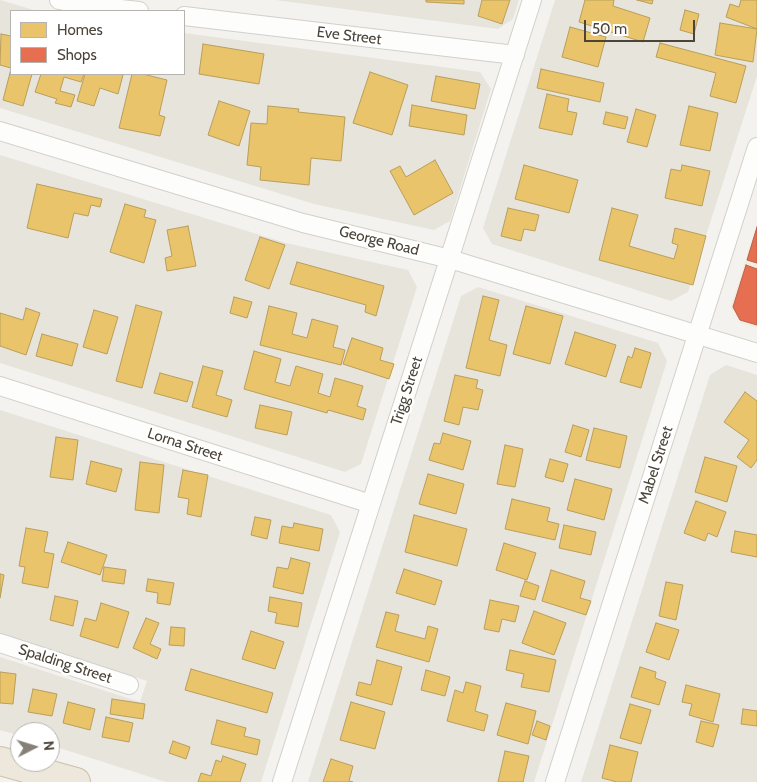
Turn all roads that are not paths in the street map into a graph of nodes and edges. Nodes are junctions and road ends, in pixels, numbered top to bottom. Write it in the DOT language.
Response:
graph roads {
  1 [pos="59,0"];
  2 [pos="532,0"];
  3 [pos="130,10"];
  4 [pos="185,16"];
  5 [pos="515,55"];
  6 [pos="0,131"];
  7 [pos="757,147"];
  8 [pos="450,259"];
  9 [pos="698,334"];
  10 [pos="757,353"];
  11 [pos="0,386"];
  12 [pos="371,504"];
  13 [pos="0,643"];
  14 [pos="129,685"];
  15 [pos="0,761"];
  16 [pos="76,782"];
  17 [pos="282,782"];
  18 [pos="555,782"];
  1 -- 3 [label="street"];
  2 -- 5 [label="street, Trigg Street"];
  4 -- 5 [label="street, Eve Street"];
  5 -- 8 [label="street, Trigg Street"];
  6 -- 8 [label="street, George Road"];
  7 -- 9 [label="street, Mabel Street"];
  8 -- 9 [label="street, George Road"];
  8 -- 12 [label="street, Trigg Street"];
  9 -- 10 [label="street, George Road"];
  9 -- 18 [label="street, Mabel Street"];
  11 -- 12 [label="street, Lorna Street"];
  12 -- 17 [label="street, Trigg Street"];
  13 -- 14 [label="street, Spalding Street"];
  15 -- 16 [label="highway"];
}
